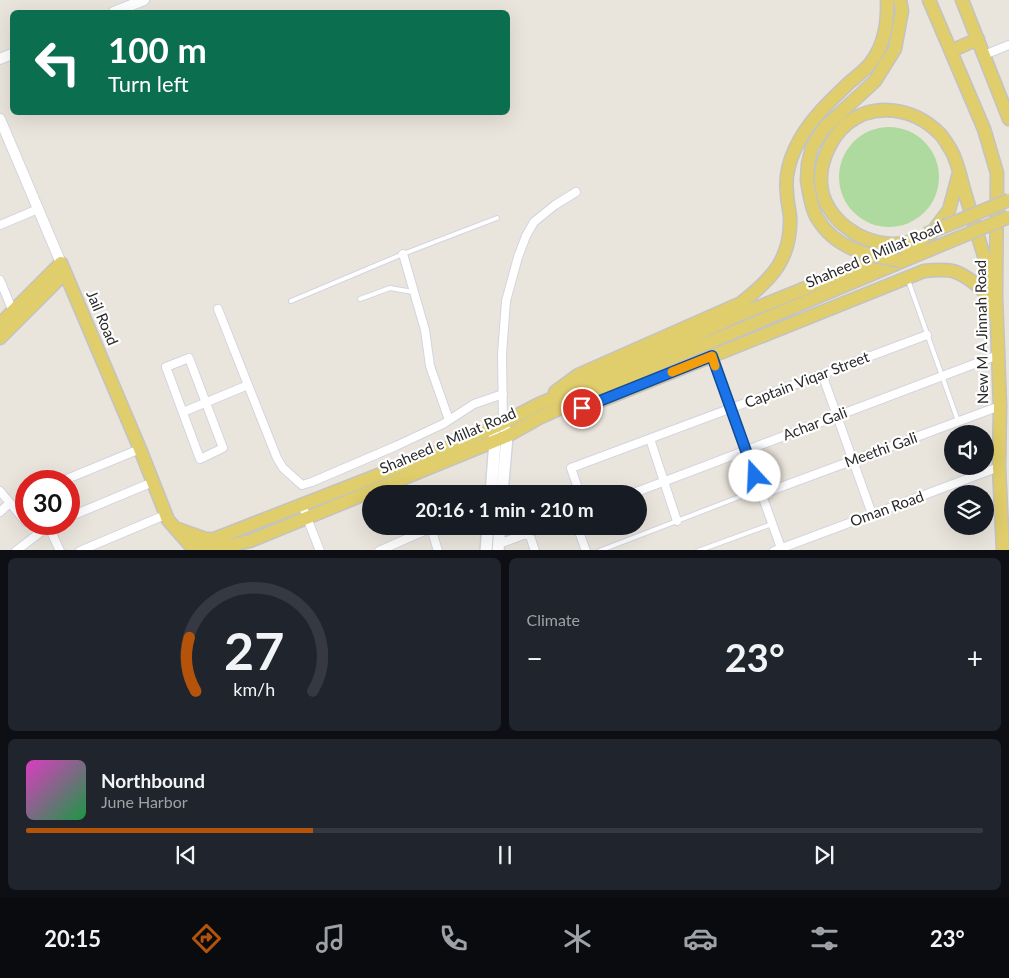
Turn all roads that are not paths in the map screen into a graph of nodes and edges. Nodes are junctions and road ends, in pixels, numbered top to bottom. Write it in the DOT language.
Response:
graph roads {
  1 [pos="144,0"];
  2 [pos="887,0"];
  3 [pos="900,0"];
  4 [pos="929,0"];
  5 [pos="962,0"];
  6 [pos="119,10"];
  7 [pos="978,39"];
  8 [pos="1009,45"];
  9 [pos="952,51"];
  10 [pos="984,55"];
  11 [pos="1009,118"];
  12 [pos="0,119"];
  13 [pos="4,139"];
  14 [pos="959,173"];
  15 [pos="576,192"];
  16 [pos="1009,200"];
  17 [pos="38,209"];
  18 [pos="1009,217"];
  19 [pos="497,218"];
  20 [pos="0,225"];
  21 [pos="403,254"];
  22 [pos="901,261"];
  23 [pos="63,268"];
  24 [pos="908,278"];
  25 [pos="0,280"];
  26 [pos="415,293"];
  27 [pos="996,296"];
  28 [pos="360,299"];
  29 [pos="291,301"];
  30 [pos="218,309"];
  31 [pos="15,316"];
  32 [pos="0,324"];
  33 [pos="927,334"];
  34 [pos="998,334"];
  35 [pos="0,338"];
  36 [pos="998,355"];
  37 [pos="712,356"];
  38 [pos="822,374"];
  39 [pos="942,376"];
  40 [pos="248,385"];
  41 [pos="503,394"];
  42 [pos="207,403"];
  43 [pos="1000,406"];
  44 [pos="731,409"];
  45 [pos="538,411"];
  46 [pos="183,412"];
  47 [pos="837,416"];
  48 [pos="449,420"];
  49 [pos="958,421"];
  50 [pos="502,429"];
  51 [pos="650,439"];
  52 [pos="495,441"];
  53 [pos="140,449"];
  54 [pos="746,450"];
  55 [pos="853,461"];
  56 [pos="999,467"];
  57 [pos="80,474"];
  58 [pos="153,482"];
  59 [pos="663,482"];
  60 [pos="492,485"];
  61 [pos="502,485"];
  62 [pos="577,485"];
  63 [pos="647,488"];
  64 [pos="0,490"];
  65 [pos="761,492"];
  66 [pos="10,503"];
  67 [pos="302,505"];
  68 [pos="15,509"];
  69 [pos="0,512"];
  70 [pos="80,512"];
  71 [pos="165,514"];
  72 [pos="872,514"];
  73 [pos="307,517"];
  74 [pos="677,521"];
  75 [pos="772,524"];
  76 [pos="175,528"];
  77 [pos="36,535"];
  78 [pos="54,535"];
  79 [pos="487,535"];
  80 [pos="525,535"];
  81 [pos="530,535"];
  82 [pos="580,535"];
  83 [pos="499,547"];
  84 [pos="199,548"];
  85 [pos="778,549"];
  86 [pos="16,550"];
  87 [pos="60,550"];
  88 [pos="80,550"];
  89 [pos="181,550"];
  90 [pos="320,550"];
  91 [pos="381,550"];
  92 [pos="438,550"];
  93 [pos="486,550"];
  94 [pos="535,550"];
  95 [pos="586,550"];
  96 [pos="599,550"];
  97 [pos="698,550"];
  98 [pos="1003,550"];
  1 -- 6 [label="street"];
  2 -- 45 [label="main road"];
  3 -- 22 [label="main road, bridge"];
  4 -- 9 [label="main road, New M A Jinnah Road"];
  5 -- 7 [label="main road"];
  7 -- 9 [label="main road"];
  7 -- 10 [label="main road"];
  8 -- 10 [label="street"];
  9 -- 27 [label="main road, New M A Jinnah Road"];
  10 -- 11 [label="main road"];
  12 -- 13 [label="street, Jail Road"];
  13 -- 17 [label="street, Jail Road"];
  14 -- 16 [label="main road, Shaheed e Millat Road, bridge"];
  14 -- 27 [label="main road, Shaheed e Millat Road"];
  14 -- 45 [label="main road"];
  15 -- 41 [label="street"];
  17 -- 20 [label="street"];
  17 -- 23 [label="street, Jail Road"];
  18 -- 22 [label="main road, Shaheed e Millat Road, bridge"];
  19 -- 21 [label="lane"];
  21 -- 26 [label="street"];
  21 -- 29 [label="lane"];
  22 -- 45 [label="main road, Shaheed e Millat Road"];
  23 -- 31 [label="main road"];
  23 -- 53 [label="main road, Jail Road"];
  24 -- 33 [label="lane"];
  24 -- 34 [label="main road"];
  24 -- 37 [label="main road"];
  25 -- 31 [label="street"];
  26 -- 28 [label="lane"];
  26 -- 48 [label="street"];
  27 -- 34 [label="main road, New M A Jinnah Road"];
  30 -- 40 [label="street"];
  31 -- 32 [label="main road"];
  31 -- 35 [label="main road"];
  33 -- 38 [label="street, Captain Viqar Street"];
  33 -- 39 [label="lane"];
  34 -- 36 [label="main road, New M A Jinnah Road"];
  36 -- 39 [label="street, Achar Gali"];
  36 -- 43 [label="main road, New M A Jinnah Road"];
  37 -- 44 [label="street"];
  37 -- 45 [label="main road"];
  38 -- 44 [label="street, Captain Viqar Street"];
  38 -- 47 [label="street"];
  39 -- 47 [label="street, Achar Gali"];
  39 -- 49 [label="lane"];
  40 -- 42 [label="street"];
  40 -- 48 [label="street"];
  41 -- 48 [label="street"];
  41 -- 50 [label="street"];
  42 -- 46 [label="street"];
  42 -- 46 [label="street"];
  42 -- 46 [label="street"];
  43 -- 49 [label="street, Meethi Gali"];
  43 -- 56 [label="main road, New M A Jinnah Road"];
  44 -- 51 [label="street, Captain Viqar Street"];
  44 -- 54 [label="street"];
  45 -- 50 [label="main road"];
  47 -- 54 [label="street, Achar Gali"];
  47 -- 55 [label="street"];
  49 -- 55 [label="street, Meethi Gali"];
  50 -- 52 [label="main road, Shaheed e Millat Road"];
  50 -- 61 [label="main road"];
  50 -- 67 [label="main road, Shaheed e Millat Road"];
  51 -- 59 [label="street"];
  51 -- 62 [label="street, Captain Viqar Street"];
  52 -- 60 [label="main road"];
  52 -- 73 [label="main road, Shaheed e Millat Road"];
  53 -- 57 [label="street"];
  53 -- 58 [label="main road, Jail Road"];
  54 -- 59 [label="street, Achar Gali"];
  54 -- 65 [label="street"];
  55 -- 65 [label="street, Meethi Gali"];
  55 -- 72 [label="street"];
  56 -- 72 [label="street, Oman Road"];
  56 -- 98 [label="main road, New M A Jinnah Road"];
  58 -- 70 [label="street"];
  58 -- 71 [label="main road, Jail Road"];
  59 -- 63 [label="street, Achar Gali"];
  59 -- 74 [label="street"];
  64 -- 66 [label="street"];
  65 -- 74 [label="lane, Meethi Gali"];
  65 -- 75 [label="street"];
  66 -- 68 [label="street"];
  66 -- 69 [label="street"];
  67 -- 73 [label="street"];
  67 -- 76 [label="main road, Shaheed e Millat Road"];
  71 -- 76 [label="main road, Jail Road"];
  71 -- 88 [label="street"];
  72 -- 85 [label="street, Oman Road"];
  73 -- 84 [label="main road, Shaheed e Millat Road"];
  73 -- 90 [label="street"];
  74 -- 96 [label="lane, Meethi Gali"];
  75 -- 85 [label="street"];
  75 -- 97 [label="lane"];
  76 -- 84 [label="main road"];
  77 -- 86 [label="street"];
  78 -- 87 [label="street"];
  79 -- 93 [label="main road"];
  80 -- 83 [label="street"];
  81 -- 94 [label="street"];
  82 -- 95 [label="street"];
  84 -- 89 [label="street"];
  91 -- 92 [label="street"];
}
